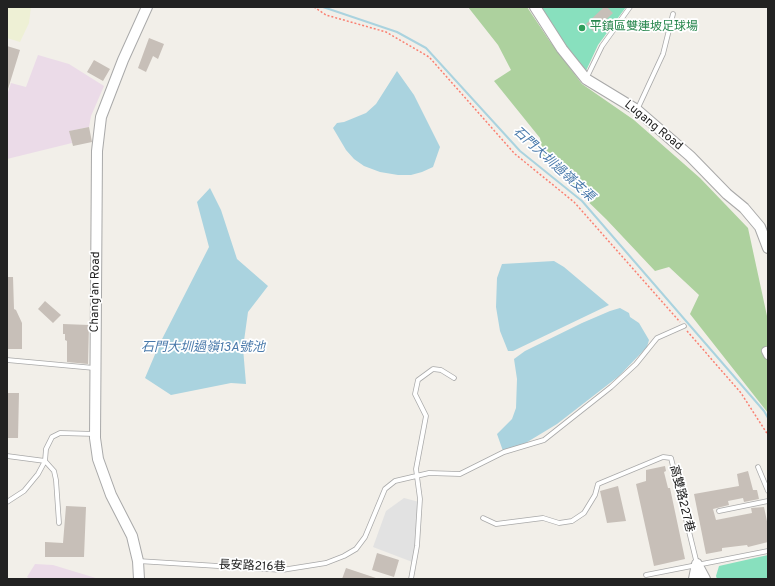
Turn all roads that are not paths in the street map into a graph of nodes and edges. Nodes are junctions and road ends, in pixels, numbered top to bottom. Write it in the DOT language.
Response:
graph roads {
  1 [pos="147,7"];
  2 [pos="535,7"];
  3 [pos="630,7"];
  4 [pos="673,14"];
  5 [pos="586,79"];
  6 [pos="637,110"];
  7 [pos="768,248"];
  8 [pos="684,326"];
  9 [pos="7,360"];
  10 [pos="95,368"];
  11 [pos="454,378"];
  12 [pos="95,434"];
  13 [pos="7,456"];
  14 [pos="45,461"];
  15 [pos="758,467"];
  16 [pos="417,475"];
  17 [pos="768,492"];
  18 [pos="768,501"];
  19 [pos="7,502"];
  20 [pos="719,511"];
  21 [pos="483,518"];
  22 [pos="59,523"];
  23 [pos="768,551"];
  24 [pos="138,561"];
  25 [pos="697,564"];
  26 [pos="646,575"];
  27 [pos="139,579"];
  28 [pos="411,579"];
  29 [pos="694,579"];
  30 [pos="705,579"];
  1 -- 10 [label="street, Chang'an Road"];
  2 -- 5 [label="street, Lugang Road"];
  3 -- 5 [label="lane"];
  4 -- 6 [label="lane"];
  5 -- 6 [label="street, Lugang Road"];
  6 -- 7 [label="street, Lugang Road"];
  8 -- 16 [label="lane, 長安路216巷"];
  9 -- 10 [label="lane"];
  10 -- 12 [label="street, Chang'an Road"];
  11 -- 16 [label="lane"];
  12 -- 14 [label="lane"];
  12 -- 24 [label="street, Chang'an Road"];
  13 -- 14 [label="lane"];
  14 -- 19 [label="lane"];
  14 -- 22 [label="lane"];
  15 -- 17 [label="lane"];
  16 -- 24 [label="lane, 長安路216巷"];
  16 -- 28 [label="lane"];
  18 -- 20 [label="lane"];
  21 -- 25 [label="lane, 高雙路227巷"];
  23 -- 25 [label="lane"];
  24 -- 27 [label="street, Chang'an Road"];
  25 -- 26 [label="lane"];
  25 -- 29 [label="street"];
  25 -- 30 [label="street"];
}
